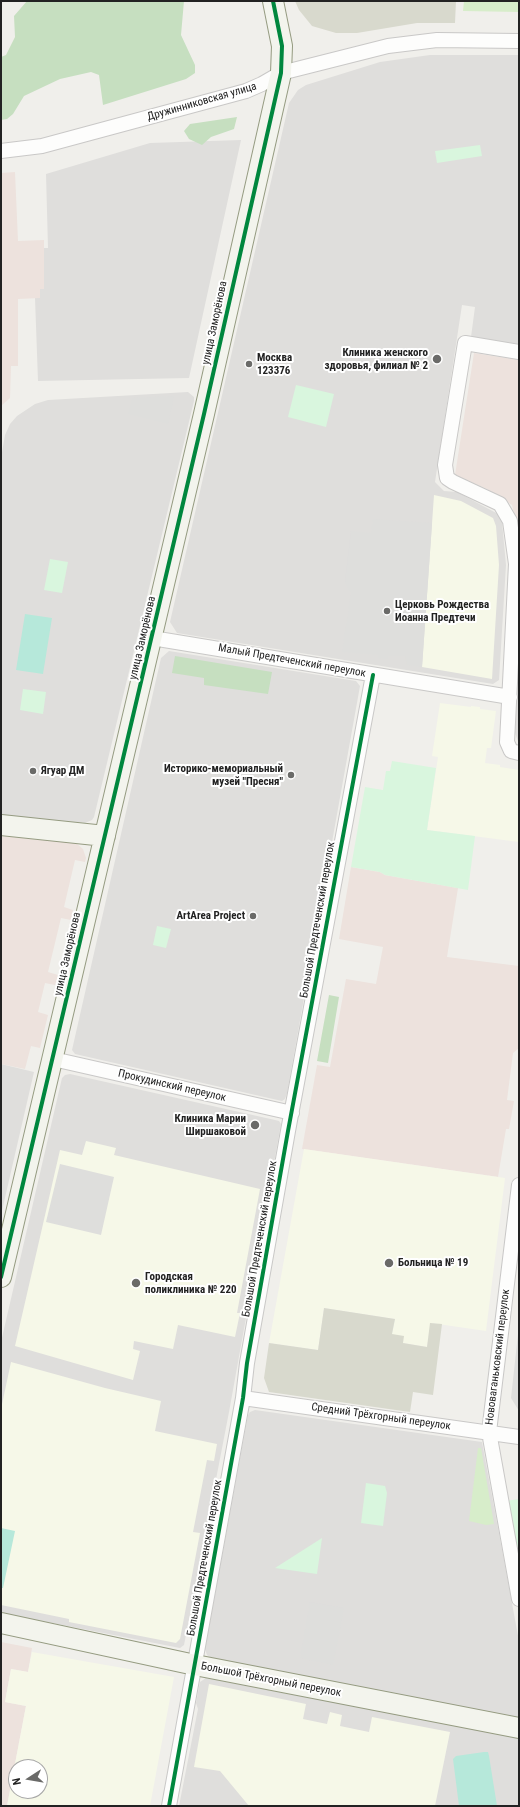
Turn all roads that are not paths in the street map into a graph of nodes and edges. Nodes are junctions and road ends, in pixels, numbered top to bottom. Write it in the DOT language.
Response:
graph roads {
  1 [pos="273,1"];
  2 [pos="519,41"];
  3 [pos="281,73"];
  4 [pos="1,151"];
  5 [pos="519,352"];
  6 [pos="152,638"];
  7 [pos="373,675"];
  8 [pos="510,697"];
  9 [pos="519,753"];
  10 [pos="1,825"];
  11 [pos="105,836"];
  12 [pos="53,1059"];
  13 [pos="292,1113"];
  14 [pos="519,1185"];
  15 [pos="517,1228"];
  16 [pos="1,1277"];
  17 [pos="243,1398"];
  18 [pos="489,1432"];
  19 [pos="519,1436"];
  20 [pos="519,1600"];
  21 [pos="1,1624"];
  22 [pos="194,1665"];
  23 [pos="519,1728"];
  24 [pos="168,1806"];
  1 -- 3 [label="street, улица Заморёнова"];
  2 -- 3 [label="street, Дружинниковская улица"];
  3 -- 4 [label="street, Дружинниковская улица"];
  3 -- 6 [label="street, улица Заморёнова"];
  5 -- 8 [label="street"];
  6 -- 7 [label="street, Малый Предтеченский переулок"];
  6 -- 11 [label="street, улица Заморёнова"];
  7 -- 8 [label="street, Малый Предтеченский переулок"];
  7 -- 13 [label="street, Большой Предтеченский переулок"];
  8 -- 9 [label="street"];
  10 -- 11 [label="street"];
  11 -- 12 [label="street, улица Заморёнова"];
  12 -- 13 [label="street, Прокудинский переулок"];
  12 -- 16 [label="street, улица Заморёнова"];
  13 -- 17 [label="street, Большой Предтеченский переулок"];
  14 -- 15 [label="street, Нововаганьковский переулок"];
  15 -- 18 [label="street, Нововаганьковский переулок"];
  17 -- 18 [label="street, Средний Трёхгорный переулок"];
  17 -- 22 [label="street, Большой Предтеченский переулок"];
  18 -- 19 [label="street, Средний Трёхгорный переулок"];
  18 -- 20 [label="street, Нововаганьковский переулок"];
  21 -- 22 [label="street, Большой Трёхгорный переулок"];
  22 -- 23 [label="street, Большой Трёхгорный переулок"];
  22 -- 24 [label="street, Большой Предтеченский переулок"];
}
